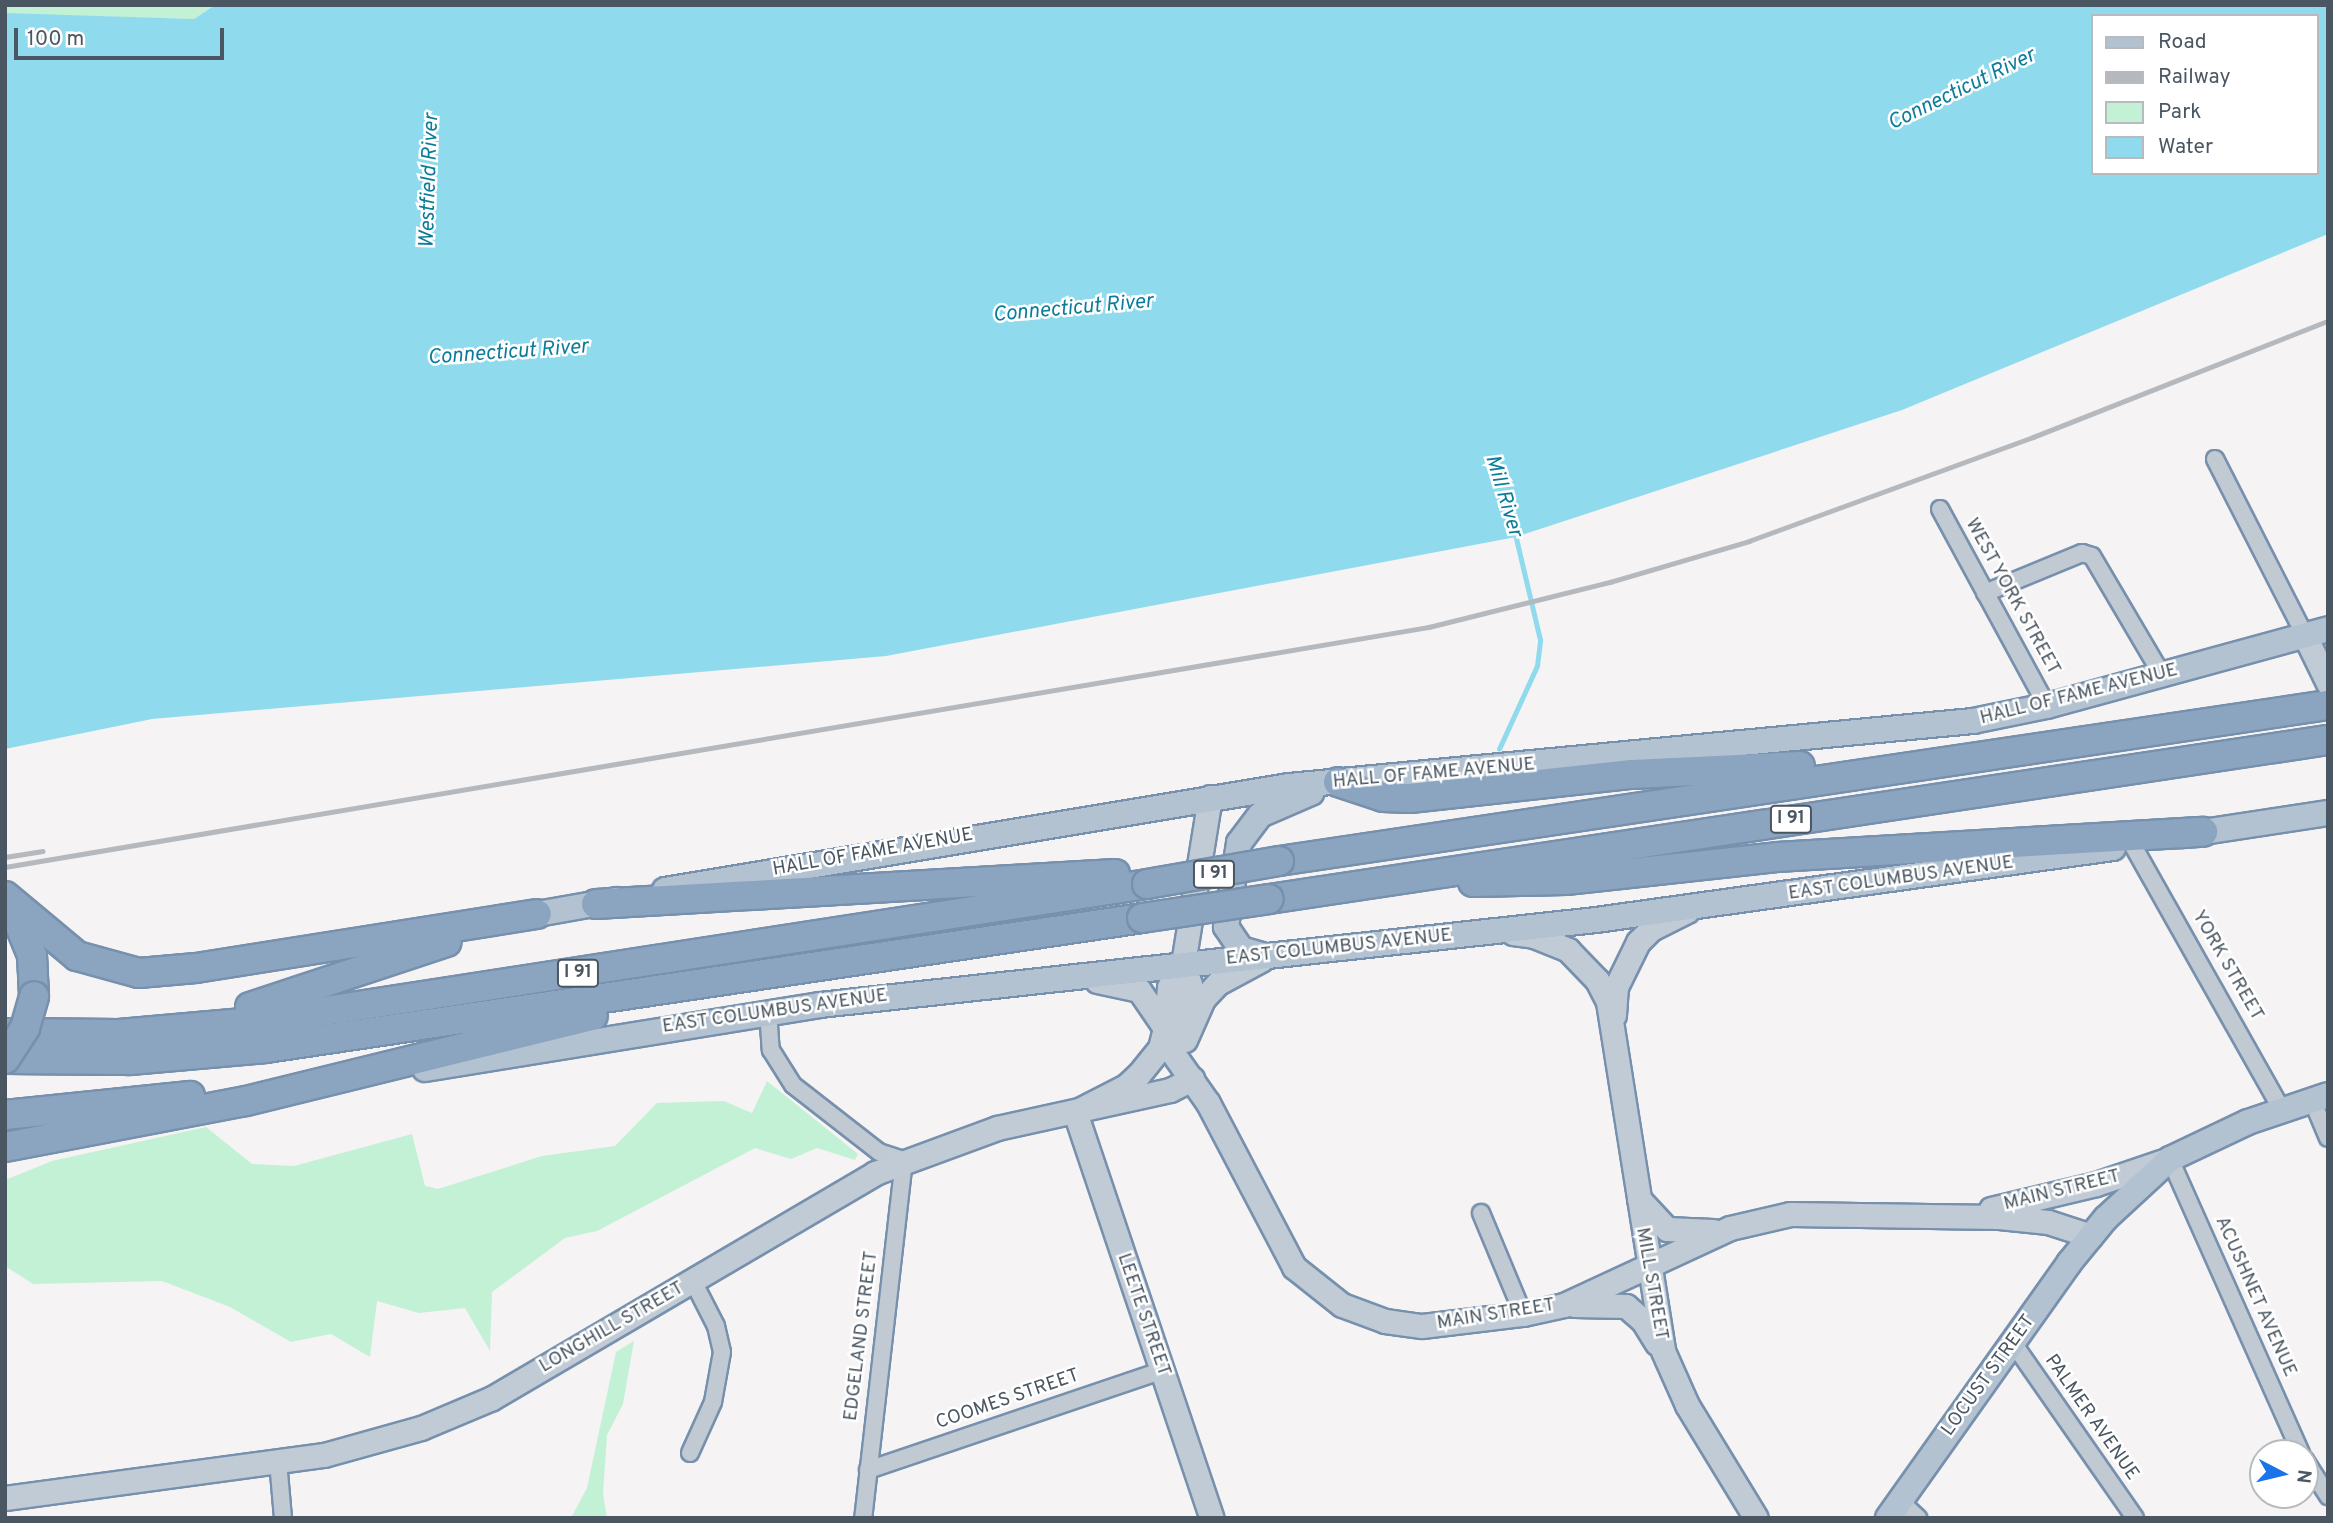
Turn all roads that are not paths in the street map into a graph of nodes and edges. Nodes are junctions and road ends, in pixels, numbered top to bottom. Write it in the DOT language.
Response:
graph roads {
  1 [pos="2215,459"];
  2 [pos="1940,509"];
  3 [pos="1985,593"];
  4 [pos="2316,632"];
  5 [pos="2162,675"];
  6 [pos="2328,683"];
  7 [pos="2328,705"];
  8 [pos="2047,706"];
  9 [pos="2320,741"];
  10 [pos="1928,762"];
  11 [pos="1338,782"];
  12 [pos="1210,797"];
  13 [pos="2328,813"];
  14 [pos="2203,832"];
  15 [pos="2132,844"];
  16 [pos="1148,878"];
  17 [pos="1376,882"];
  18 [pos="5,896"];
  19 [pos="596,904"];
  20 [pos="1697,907"];
  21 [pos="537,914"];
  22 [pos="1496,931"];
  23 [pos="1268,956"];
  24 [pos="1183,964"];
  25 [pos="835,965"];
  26 [pos="1062,978"];
  27 [pos="768,1012"];
  28 [pos="1613,1029"];
  29 [pos="5,1033"];
  30 [pos="1175,1034"];
  31 [pos="64,1035"];
  32 [pos="5,1059"];
  33 [pos="349,1077"];
  34 [pos="1192,1079"];
  35 [pos="304,1086"];
  36 [pos="2320,1097"];
  37 [pos="2282,1110"];
  38 [pos="1074,1112"];
  39 [pos="5,1115"];
  40 [pos="2328,1138"];
  41 [pos="5,1147"];
  42 [pos="2170,1159"];
  43 [pos="904,1160"];
  44 [pos="1637,1197"];
  45 [pos="1481,1213"];
  46 [pos="1951,1214"];
  47 [pos="1730,1228"];
  48 [pos="2091,1236"];
  49 [pos="1647,1267"];
  50 [pos="694,1281"];
  51 [pos="1564,1305"];
  52 [pos="1523,1314"];
  53 [pos="2013,1343"];
  54 [pos="1663,1351"];
  55 [pos="1161,1371"];
  56 [pos="2295,1439"];
  57 [pos="690,1453"];
  58 [pos="278,1461"];
  59 [pos="868,1470"];
  60 [pos="5,1499"];
  61 [pos="1894,1510"];
  62 [pos="283,1518"];
  63 [pos="863,1518"];
  64 [pos="1212,1518"];
  65 [pos="1755,1518"];
  66 [pos="1918,1518"];
  67 [pos="2135,1518"];
  1 -- 4 [label="street"];
  2 -- 3 [label="street, WEST YORK STREET"];
  3 -- 5 [label="street"];
  3 -- 8 [label="street, WEST YORK STREET"];
  4 -- 5 [label="main road, HALL OF FAME AVENUE"];
  4 -- 6 [label="main road"];
  5 -- 8 [label="main road, HALL OF FAME AVENUE"];
  7 -- 10 [label="highway, I 91"];
  8 -- 11 [label="main road, HALL OF FAME AVENUE"];
  9 -- 17 [label="highway, I 91"];
  10 -- 11 [label="highway"];
  10 -- 16 [label="highway, I 91, bridge"];
  11 -- 12 [label="main road, HALL OF FAME AVENUE"];
  11 -- 23 [label="main road"];
  12 -- 19 [label="main road, HALL OF FAME AVENUE"];
  12 -- 24 [label="main road, MAIN STREET"];
  13 -- 14 [label="main road, EAST COLUMBUS AVENUE"];
  14 -- 15 [label="main road, EAST COLUMBUS AVENUE"];
  14 -- 17 [label="highway"];
  15 -- 20 [label="main road, EAST COLUMBUS AVENUE"];
  15 -- 37 [label="street, YORK STREET"];
  16 -- 19 [label="highway"];
  16 -- 31 [label="highway, I 91"];
  17 -- 25 [label="highway, I 91, bridge"];
  18 -- 21 [label="highway"];
  18 -- 32 [label="highway, bridge"];
  19 -- 21 [label="main road, HALL OF FAME AVENUE"];
  20 -- 22 [label="main road, EAST COLUMBUS AVENUE"];
  20 -- 28 [label="main road, MILL STREET"];
  21 -- 31 [label="highway"];
  22 -- 23 [label="main road, EAST COLUMBUS AVENUE"];
  22 -- 28 [label="main road, MILL STREET"];
  23 -- 24 [label="main road, EAST COLUMBUS AVENUE"];
  23 -- 30 [label="main road"];
  24 -- 26 [label="main road, EAST COLUMBUS AVENUE"];
  24 -- 30 [label="main road, MAIN STREET"];
  25 -- 32 [label="highway, I 91"];
  25 -- 33 [label="highway"];
  26 -- 27 [label="main road, EAST COLUMBUS AVENUE"];
  26 -- 30 [label="main road"];
  27 -- 33 [label="main road, EAST COLUMBUS AVENUE"];
  27 -- 43 [label="street"];
  28 -- 44 [label="main road, MILL STREET"];
  29 -- 31 [label="highway, I 91"];
  30 -- 34 [label="main road, MAIN STREET"];
  30 -- 38 [label="main road"];
  33 -- 35 [label="highway"];
  34 -- 38 [label="main road, LONGHILL STREET"];
  34 -- 52 [label="main road, MAIN STREET"];
  35 -- 39 [label="highway"];
  35 -- 41 [label="highway"];
  36 -- 37 [label="main road, MAIN STREET"];
  36 -- 40 [label="street"];
  37 -- 42 [label="main road, MAIN STREET"];
  38 -- 43 [label="main road, LONGHILL STREET"];
  38 -- 55 [label="main road, LEETE STREET"];
  42 -- 46 [label="main road, MAIN STREET"];
  42 -- 48 [label="main road, MAIN STREET"];
  42 -- 56 [label="street, ACUSHNET AVENUE"];
  43 -- 50 [label="main road, LONGHILL STREET"];
  43 -- 59 [label="street, EDGELAND STREET"];
  44 -- 47 [label="main road"];
  44 -- 49 [label="main road, MILL STREET"];
  45 -- 52 [label="street"];
  46 -- 47 [label="main road, MAIN STREET"];
  46 -- 48 [label="main road, MAIN STREET"];
  47 -- 49 [label="main road, MAIN STREET"];
  48 -- 53 [label="main road, LOCUST STREET"];
  49 -- 51 [label="main road, MAIN STREET"];
  49 -- 54 [label="main road, MILL STREET"];
  50 -- 57 [label="street"];
  50 -- 58 [label="main road, LONGHILL STREET"];
  51 -- 52 [label="main road, MAIN STREET"];
  51 -- 54 [label="main road"];
  53 -- 61 [label="main road, LOCUST STREET"];
  53 -- 67 [label="street, PALMER AVENUE"];
  54 -- 65 [label="main road, MILL STREET"];
  55 -- 59 [label="street, COOMES STREET"];
  55 -- 64 [label="main road, LEETE STREET"];
  58 -- 60 [label="main road, LONGHILL STREET"];
  58 -- 62 [label="street"];
  59 -- 63 [label="street, EDGELAND STREET"];
  61 -- 66 [label="street"];
}
